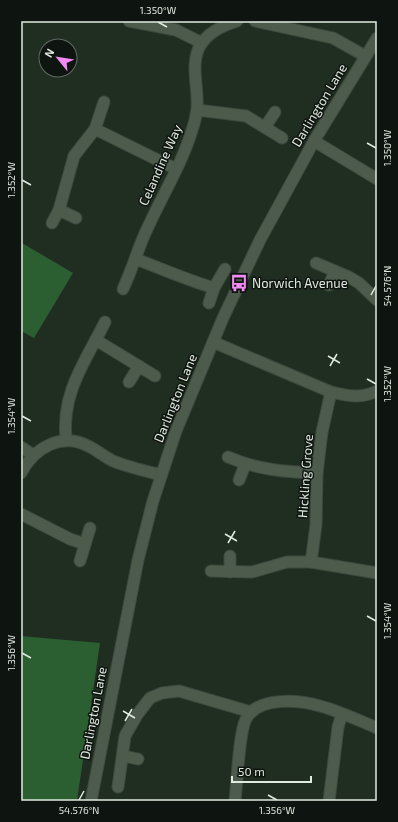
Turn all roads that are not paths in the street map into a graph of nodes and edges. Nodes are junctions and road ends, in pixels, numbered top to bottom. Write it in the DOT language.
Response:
graph roads {
  1 [pos="129,21"];
  2 [pos="236,21"];
  3 [pos="255,21"];
  4 [pos="274,23"];
  5 [pos="377,38"];
  6 [pos="202,43"];
  7 [pos="365,56"];
  8 [pos="104,102"];
  9 [pos="197,110"];
  10 [pos="275,112"];
  11 [pos="265,127"];
  12 [pos="95,129"];
  13 [pos="282,138"];
  14 [pos="314,141"];
  15 [pos="176,169"];
  16 [pos="377,179"];
  17 [pos="59,210"];
  18 [pos="76,218"];
  19 [pos="52,223"];
  20 [pos="136,259"];
  21 [pos="316,263"];
  22 [pos="225,269"];
  23 [pos="335,271"];
  24 [pos="329,285"];
  25 [pos="214,288"];
  26 [pos="123,289"];
  27 [pos="377,300"];
  28 [pos="209,304"];
  29 [pos="105,322"];
  30 [pos="96,340"];
  31 [pos="213,342"];
  32 [pos="139,366"];
  33 [pos="155,376"];
  34 [pos="129,382"];
  35 [pos="377,391"];
  36 [pos="331,392"];
  37 [pos="66,440"];
  38 [pos="21,447"];
  39 [pos="33,454"];
  40 [pos="228,457"];
  41 [pos="245,465"];
  42 [pos="21,473"];
  43 [pos="317,473"];
  44 [pos="161,475"];
  45 [pos="239,480"];
  46 [pos="21,514"];
  47 [pos="90,528"];
  48 [pos="85,544"];
  49 [pos="230,556"];
  50 [pos="80,561"];
  51 [pos="311,562"];
  52 [pos="211,571"];
  53 [pos="230,572"];
  54 [pos="377,573"];
  55 [pos="251,712"];
  56 [pos="342,714"];
  57 [pos="377,728"];
  58 [pos="123,756"];
  59 [pos="138,759"];
  60 [pos="118,787"];
  61 [pos="91,801"];
  62 [pos="235,801"];
  63 [pos="329,801"];
  1 -- 6 [label="street"];
  2 -- 6 [label="street"];
  3 -- 4 [label="street"];
  4 -- 7 [label="street"];
  5 -- 7 [label="street, Darlington Lane"];
  6 -- 9 [label="street, Celandine Way"];
  7 -- 14 [label="street, Darlington Lane"];
  8 -- 12 [label="street"];
  9 -- 11 [label="street"];
  9 -- 15 [label="street, Celandine Way"];
  10 -- 11 [label="street"];
  11 -- 13 [label="street"];
  12 -- 15 [label="street"];
  12 -- 17 [label="street"];
  14 -- 16 [label="street"];
  14 -- 31 [label="street, Darlington Lane"];
  15 -- 20 [label="street, Celandine Way"];
  17 -- 18 [label="street"];
  17 -- 19 [label="street"];
  20 -- 25 [label="street"];
  20 -- 26 [label="street, Celandine Way"];
  21 -- 23 [label="street"];
  22 -- 25 [label="street"];
  23 -- 24 [label="street"];
  23 -- 27 [label="street"];
  25 -- 28 [label="street"];
  29 -- 30 [label="street"];
  30 -- 32 [label="street"];
  30 -- 37 [label="street"];
  31 -- 36 [label="street"];
  31 -- 44 [label="street, Darlington Lane"];
  32 -- 33 [label="street"];
  32 -- 34 [label="street"];
  35 -- 36 [label="street"];
  36 -- 43 [label="street, Hickling Grove"];
  37 -- 39 [label="street"];
  37 -- 44 [label="street"];
  38 -- 39 [label="street"];
  39 -- 42 [label="street"];
  40 -- 41 [label="street"];
  41 -- 43 [label="street"];
  41 -- 45 [label="street"];
  43 -- 51 [label="street, Hickling Grove"];
  44 -- 61 [label="street, Darlington Lane"];
  46 -- 48 [label="street"];
  47 -- 48 [label="street"];
  48 -- 50 [label="street"];
  49 -- 53 [label="street"];
  51 -- 53 [label="street"];
  51 -- 54 [label="street"];
  52 -- 53 [label="street"];
  55 -- 56 [label="street"];
  55 -- 58 [label="street"];
  55 -- 62 [label="street"];
  56 -- 57 [label="street"];
  56 -- 63 [label="street"];
  58 -- 59 [label="street"];
  58 -- 60 [label="street"];
}
